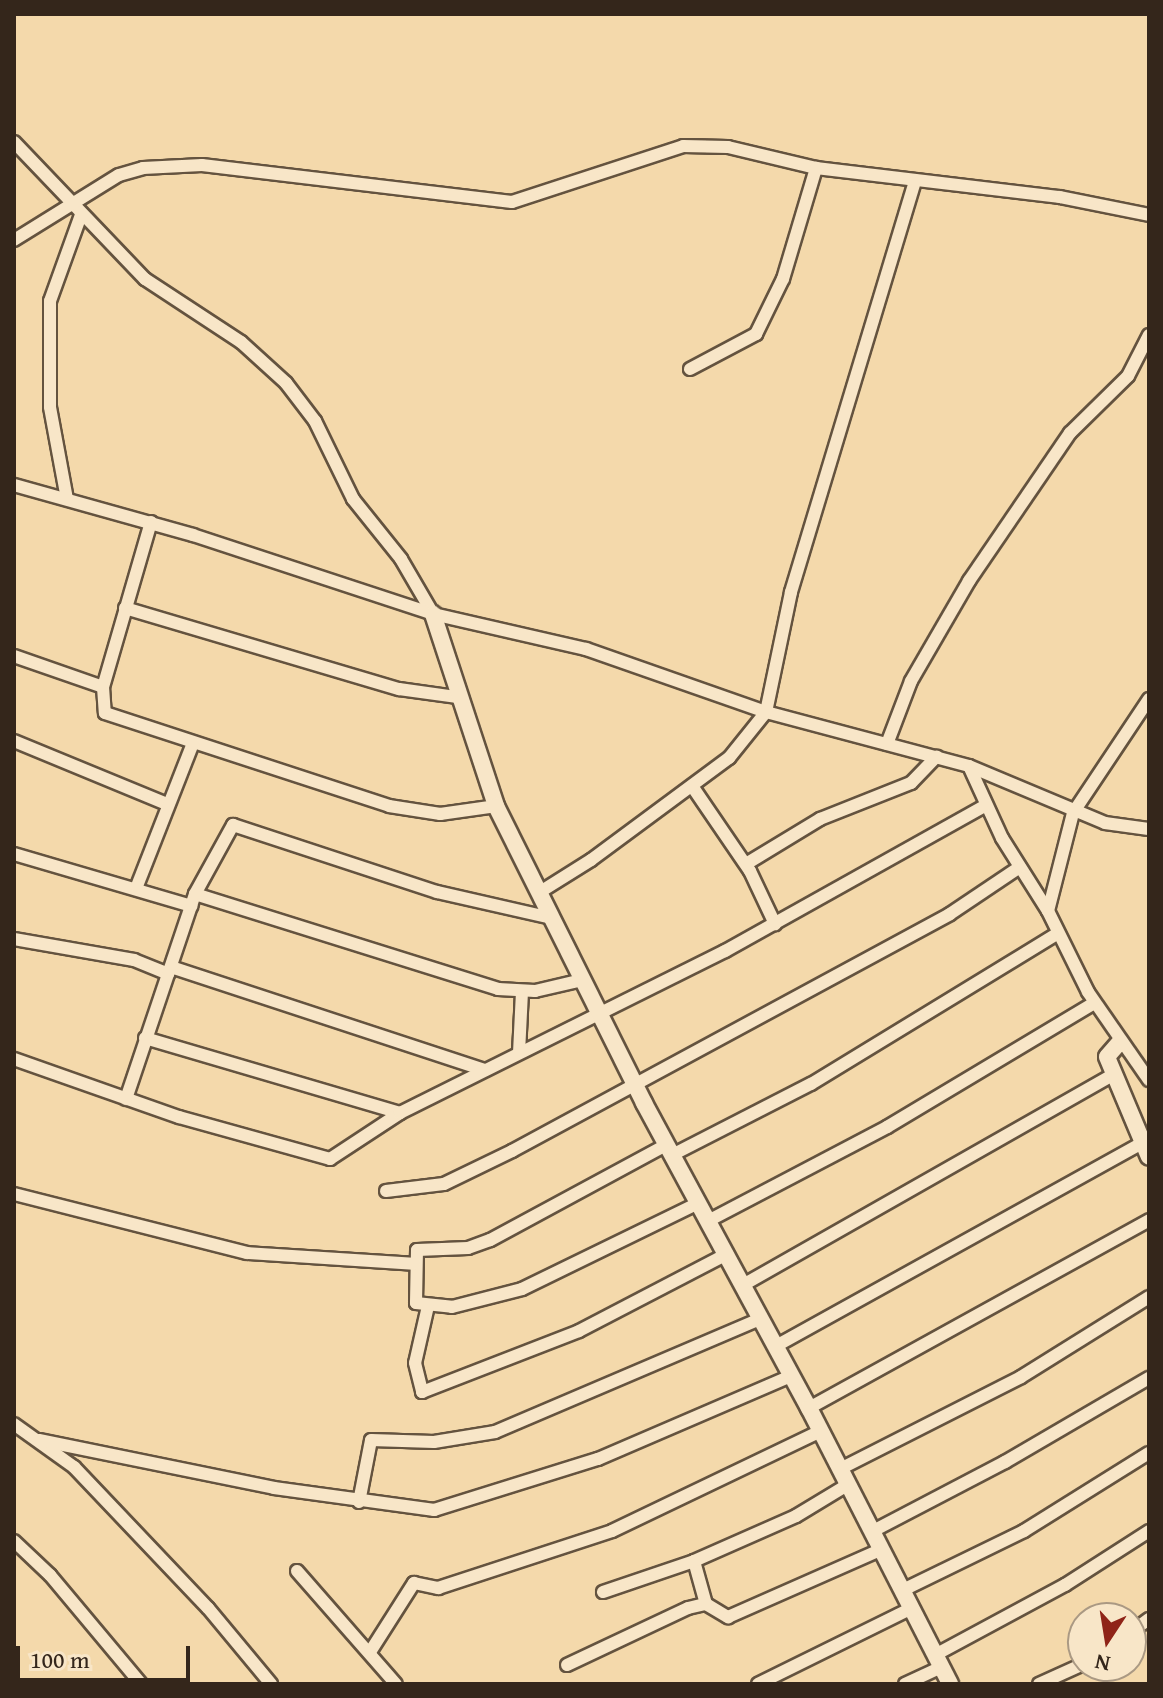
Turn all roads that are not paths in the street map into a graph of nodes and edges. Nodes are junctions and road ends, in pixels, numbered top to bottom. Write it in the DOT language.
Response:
graph roads {
  1 [pos="14,142"];
  2 [pos="816,168"];
  3 [pos="915,182"];
  4 [pos="72,204"];
  5 [pos="81,215"];
  6 [pos="1149,215"];
  7 [pos="14,240"];
  8 [pos="1149,335"];
  9 [pos="690,369"];
  10 [pos="14,485"];
  11 [pos="67,499"];
  12 [pos="151,522"];
  13 [pos="125,608"];
  14 [pos="433,614"];
  15 [pos="14,656"];
  16 [pos="103,687"];
  17 [pos="457,697"];
  18 [pos="1149,699"];
  19 [pos="766,712"];
  20 [pos="14,741"];
  21 [pos="193,743"];
  22 [pos="887,744"];
  23 [pos="937,756"];
  24 [pos="969,766"];
  25 [pos="692,786"];
  26 [pos="167,804"];
  27 [pos="986,805"];
  28 [pos="496,806"];
  29 [pos="1073,813"];
  30 [pos="1149,829"];
  31 [pos="14,854"];
  32 [pos="746,864"];
  33 [pos="1020,867"];
  34 [pos="137,886"];
  35 [pos="540,892"];
  36 [pos="194,900"];
  37 [pos="1048,911"];
  38 [pos="551,918"];
  39 [pos="775,924"];
  40 [pos="1058,933"];
  41 [pos="14,939"];
  42 [pos="170,970"];
  43 [pos="582,980"];
  44 [pos="522,992"];
  45 [pos="1094,1003"];
  46 [pos="598,1013"];
  47 [pos="145,1038"];
  48 [pos="1119,1043"];
  49 [pos="519,1053"];
  50 [pos="14,1059"];
  51 [pos="484,1070"];
  52 [pos="1113,1075"];
  53 [pos="1149,1080"];
  54 [pos="636,1086"];
  55 [pos="126,1099"];
  56 [pos="400,1113"];
  57 [pos="669,1150"];
  58 [pos="1145,1151"];
  59 [pos="386,1191"];
  60 [pos="14,1194"];
  61 [pos="698,1203"];
  62 [pos="1149,1220"];
  63 [pos="708,1221"];
  64 [pos="727,1254"];
  65 [pos="415,1264"];
  66 [pos="743,1285"];
  67 [pos="1149,1297"];
  68 [pos="428,1306"];
  69 [pos="760,1319"];
  70 [pos="776,1346"];
  71 [pos="791,1376"];
  72 [pos="1149,1378"];
  73 [pos="809,1408"];
  74 [pos="14,1424"];
  75 [pos="821,1431"];
  76 [pos="39,1440"];
  77 [pos="1149,1453"];
  78 [pos="840,1469"];
  79 [pos="849,1484"];
  80 [pos="359,1502"];
  81 [pos="873,1531"];
  82 [pos="1149,1531"];
  83 [pos="14,1541"];
  84 [pos="882,1549"];
  85 [pos="694,1561"];
  86 [pos="297,1571"];
  87 [pos="903,1590"];
  88 [pos="603,1592"];
  89 [pos="706,1604"];
  90 [pos="912,1608"];
  91 [pos="370,1652"];
  92 [pos="938,1661"];
  93 [pos="567,1665"];
  94 [pos="1067,1671"];
  95 [pos="141,1684"];
  96 [pos="271,1684"];
  97 [pos="396,1684"];
  98 [pos="758,1684"];
  99 [pos="905,1684"];
  100 [pos="950,1684"];
  101 [pos="1039,1684"];
  1 -- 4 [label="street"];
  2 -- 3 [label="street"];
  2 -- 4 [label="street"];
  2 -- 9 [label="street"];
  3 -- 6 [label="street"];
  3 -- 19 [label="street"];
  4 -- 5 [label="street"];
  4 -- 7 [label="street"];
  5 -- 11 [label="street"];
  5 -- 14 [label="street"];
  8 -- 22 [label="street"];
  10 -- 11 [label="street"];
  11 -- 12 [label="street"];
  12 -- 13 [label="street"];
  12 -- 14 [label="street"];
  13 -- 16 [label="street"];
  13 -- 17 [label="street"];
  14 -- 17 [label="street"];
  14 -- 19 [label="street"];
  15 -- 16 [label="street"];
  16 -- 21 [label="street"];
  17 -- 28 [label="street"];
  18 -- 29 [label="street"];
  19 -- 22 [label="street"];
  19 -- 25 [label="street"];
  20 -- 26 [label="street"];
  21 -- 26 [label="street"];
  21 -- 28 [label="street"];
  22 -- 23 [label="street"];
  23 -- 24 [label="street"];
  23 -- 32 [label="street"];
  24 -- 27 [label="street"];
  24 -- 29 [label="street"];
  25 -- 32 [label="street"];
  25 -- 35 [label="street"];
  26 -- 34 [label="street"];
  27 -- 33 [label="street"];
  27 -- 39 [label="street"];
  28 -- 35 [label="street"];
  29 -- 30 [label="street"];
  29 -- 37 [label="street"];
  31 -- 34 [label="street"];
  32 -- 39 [label="street"];
  33 -- 37 [label="street"];
  33 -- 54 [label="street"];
  34 -- 36 [label="street"];
  35 -- 38 [label="street"];
  36 -- 38 [label="street"];
  36 -- 42 [label="street"];
  36 -- 44 [label="street"];
  37 -- 40 [label="street"];
  38 -- 43 [label="street"];
  39 -- 46 [label="street"];
  40 -- 45 [label="street"];
  40 -- 57 [label="street"];
  41 -- 42 [label="street"];
  42 -- 47 [label="street"];
  42 -- 51 [label="street"];
  43 -- 44 [label="street"];
  43 -- 46 [label="street"];
  44 -- 49 [label="street"];
  45 -- 48 [label="street"];
  45 -- 63 [label="street"];
  46 -- 49 [label="street"];
  46 -- 54 [label="street"];
  47 -- 55 [label="street"];
  47 -- 56 [label="street"];
  48 -- 52 [label="street"];
  48 -- 53 [label="street"];
  49 -- 51 [label="street"];
  50 -- 55 [label="street"];
  51 -- 56 [label="street"];
  52 -- 58 [label="street"];
  52 -- 66 [label="street"];
  54 -- 57 [label="street"];
  54 -- 59 [label="street"];
  55 -- 56 [label="street"];
  57 -- 61 [label="street"];
  57 -- 65 [label="street"];
  58 -- 70 [label="street"];
  60 -- 65 [label="street"];
  61 -- 63 [label="street"];
  61 -- 68 [label="street"];
  62 -- 73 [label="street"];
  63 -- 64 [label="street"];
  64 -- 66 [label="street"];
  64 -- 68 [label="street"];
  65 -- 68 [label="street"];
  66 -- 69 [label="street"];
  67 -- 78 [label="street"];
  69 -- 70 [label="street"];
  69 -- 80 [label="street"];
  70 -- 71 [label="street"];
  71 -- 73 [label="street"];
  71 -- 80 [label="street"];
  72 -- 81 [label="street"];
  73 -- 75 [label="street"];
  74 -- 76 [label="street"];
  75 -- 78 [label="street"];
  75 -- 91 [label="street"];
  76 -- 80 [label="street"];
  76 -- 96 [label="street"];
  77 -- 87 [label="street"];
  78 -- 79 [label="street"];
  79 -- 81 [label="street"];
  79 -- 85 [label="street"];
  81 -- 84 [label="street"];
  82 -- 92 [label="street"];
  83 -- 95 [label="street"];
  84 -- 87 [label="street"];
  84 -- 89 [label="street"];
  85 -- 88 [label="street"];
  85 -- 89 [label="street"];
  86 -- 91 [label="street"];
  87 -- 90 [label="street"];
  89 -- 93 [label="street"];
  90 -- 92 [label="street"];
  90 -- 98 [label="street"];
  91 -- 97 [label="street"];
  92 -- 99 [label="street"];
  92 -- 100 [label="street"];
  94 -- 101 [label="street"];
}
